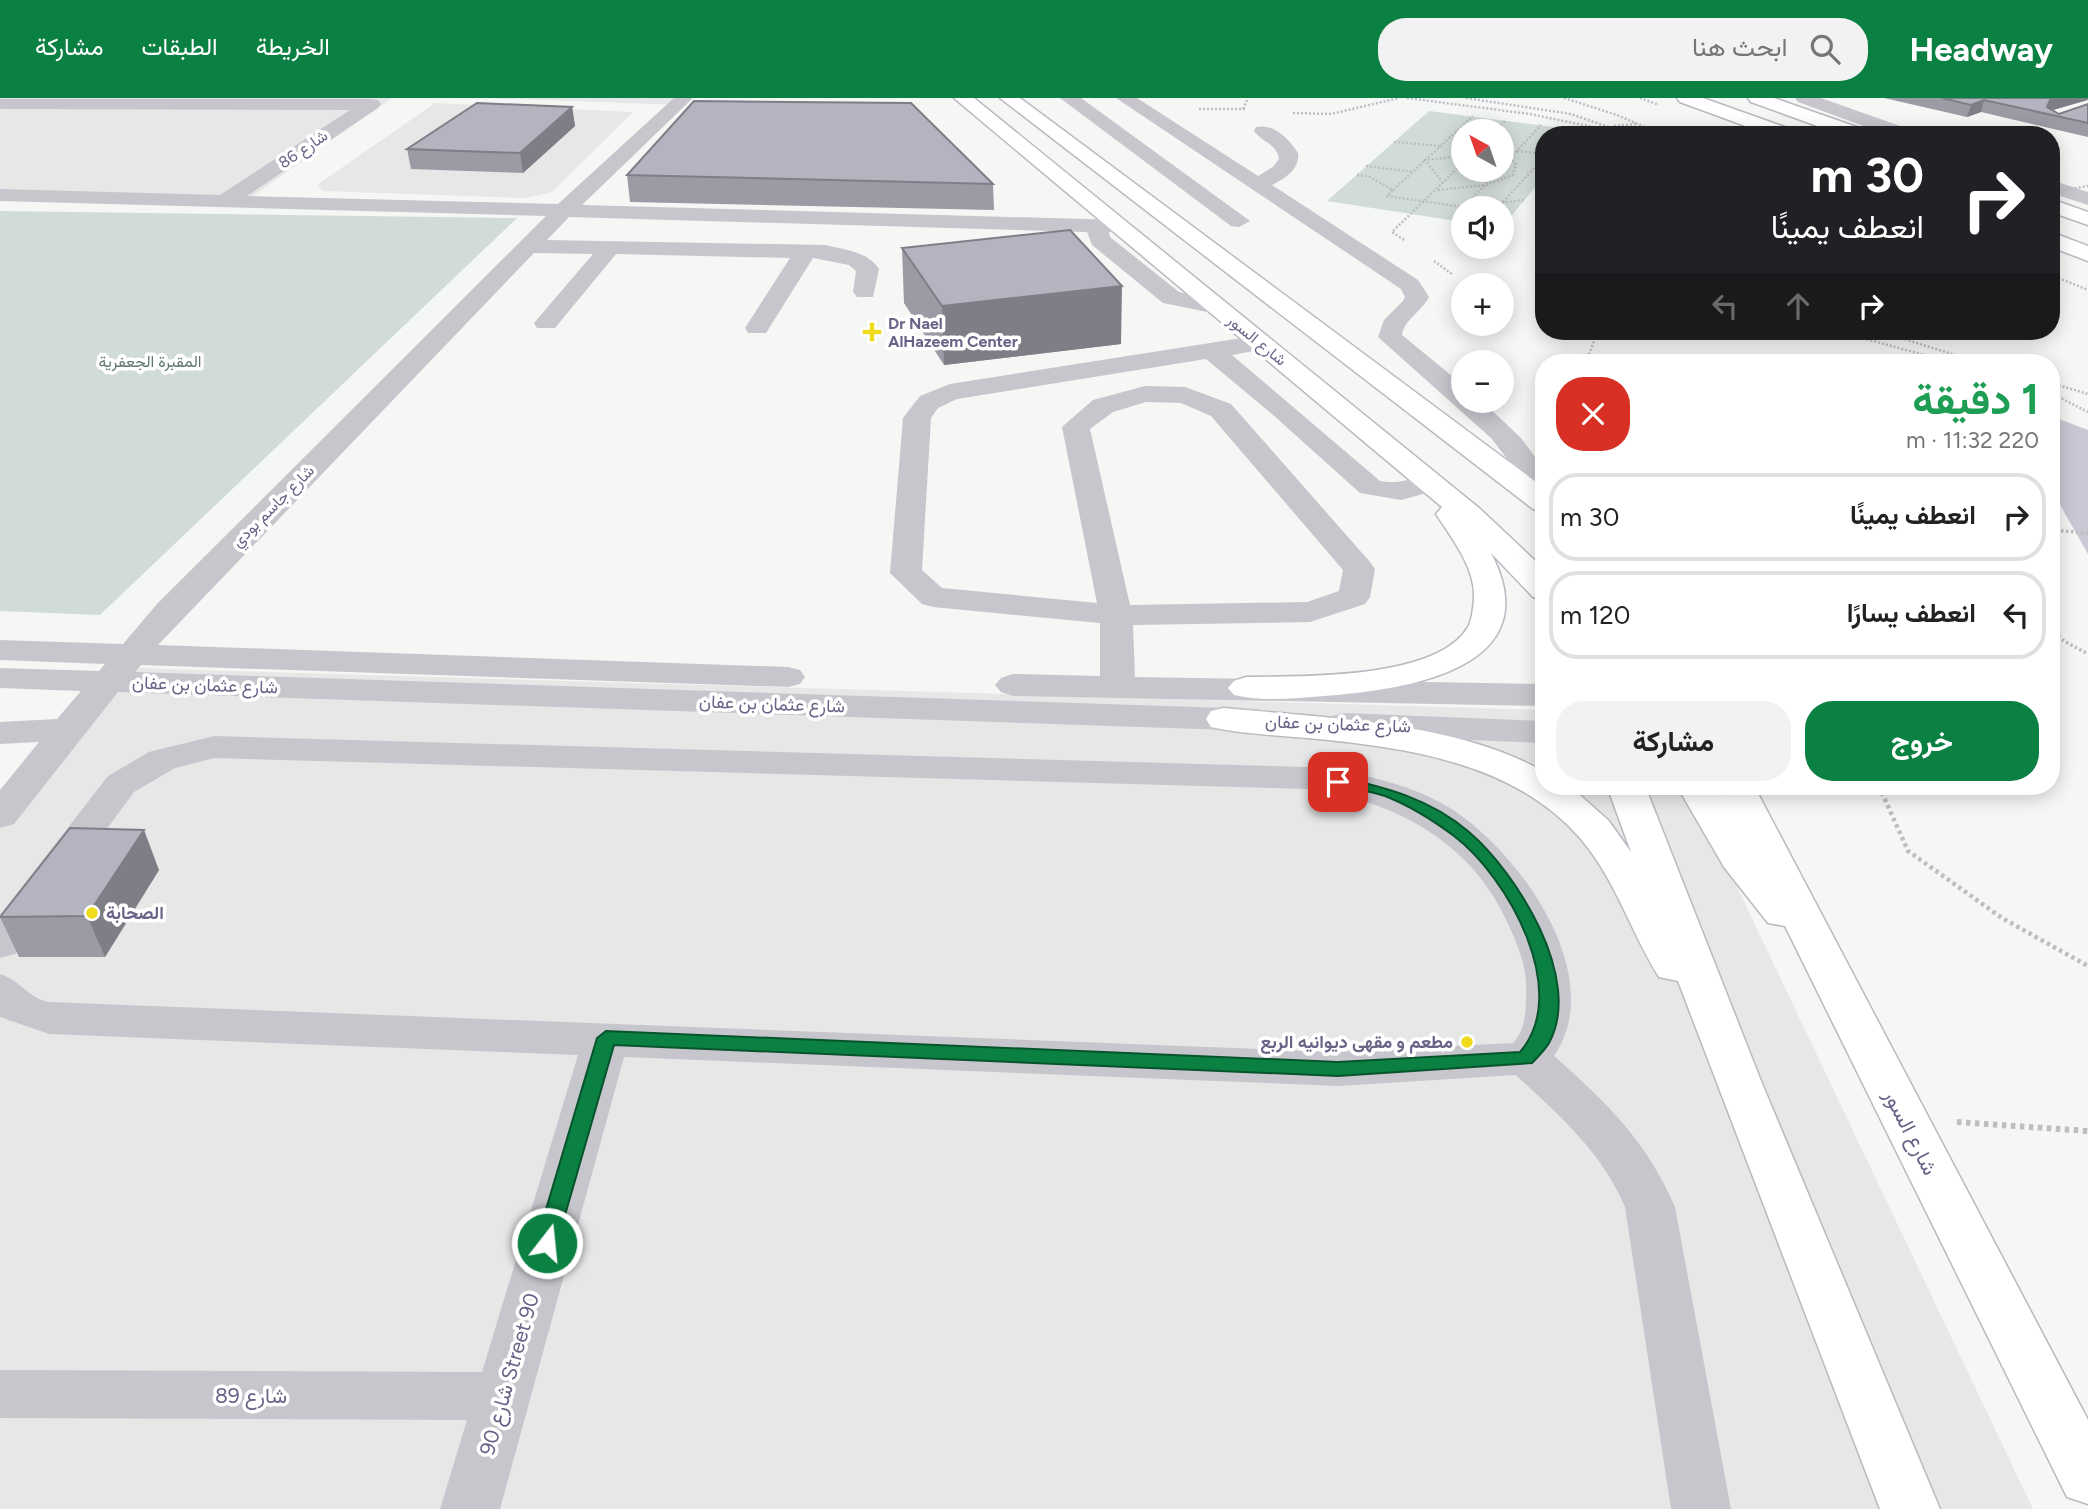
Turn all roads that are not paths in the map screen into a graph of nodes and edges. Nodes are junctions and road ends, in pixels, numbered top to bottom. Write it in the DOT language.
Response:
graph roads {
  1 [pos="684,98"];
  2 [pos="963,98"];
  3 [pos="1009,98"];
  4 [pos="1069,98"];
  5 [pos="1125,98"];
  6 [pos="1686,98"];
  7 [pos="1804,98"];
  8 [pos="1762,99"];
  9 [pos="376,101"];
  10 [pos="0,104"];
  11 [pos="1763,126"];
  12 [pos="1836,126"];
  13 [pos="1882,126"];
  14 [pos="1263,131"];
  15 [pos="1258,184"];
  16 [pos="2060,189"];
  17 [pos="0,195"];
  18 [pos="2088,199"];
  19 [pos="225,201"];
  20 [pos="2060,208"];
  21 [pos="564,210"];
  22 [pos="2088,219"];
  23 [pos="1239,221"];
  24 [pos="1108,226"];
  25 [pos="2060,243"];
  26 [pos="528,246"];
  27 [pos="610,248"];
  28 [pos="806,251"];
  29 [pos="2088,254"];
  30 [pos="865,292"];
  31 [pos="546,323"];
  32 [pos="757,328"];
  33 [pos="1261,343"];
  34 [pos="1210,350"];
  35 [pos="1451,389"];
  36 [pos="1480,413"];
  37 [pos="1535,481"];
  38 [pos="1432,482"];
  39 [pos="1535,496"];
  40 [pos="1535,580"];
  41 [pos="1116,615"];
  42 [pos="0,650"];
  43 [pos="131,656"];
  44 [pos="0,678"];
  45 [pos="108,682"];
  46 [pos="1118,688"];
  47 [pos="1535,695"];
  48 [pos="1235,704"];
  49 [pos="985,711"];
  50 [pos="68,729"];
  51 [pos="1535,731"];
  52 [pos="0,733"];
  53 [pos="978,769"];
  54 [pos="1535,784"];
  55 [pos="1553,795"];
  56 [pos="1629,795"];
  57 [pos="1701,795"];
  58 [pos="1740,795"];
  59 [pos="0,816"];
  60 [pos="0,944"];
  61 [pos="1828,965"];
  62 [pos="0,989"];
  63 [pos="606,1038"];
  64 [pos="1525,1058"];
  65 [pos="1738,1081"];
  66 [pos="0,1394"];
  67 [pos="502,1396"];
  68 [pos="2088,1478"];
  69 [pos="470,1509"];
  70 [pos="1702,1509"];
  71 [pos="1910,1509"];
  1 -- 21 [label="street, شارع جاسم بودي"];
  2 -- 24 [label="main road, شارع السور"];
  3 -- 39 [label="main road"];
  4 -- 23 [label="street"];
  5 -- 15 [label="street"];
  6 -- 11 [label="main road"];
  7 -- 13 [label="street"];
  8 -- 12 [label="main road"];
  9 -- 10 [label="street"];
  9 -- 19 [label="street, شارع 86"];
  14 -- 15 [label="street"];
  15 -- 35 [label="street"];
  16 -- 18 [label="street"];
  17 -- 19 [label="street"];
  19 -- 21 [label="street"];
  20 -- 22 [label="main road"];
  21 -- 24 [label="street"];
  21 -- 26 [label="street, شارع جاسم بودي"];
  24 -- 33 [label="main road, شارع السور"];
  25 -- 29 [label="main road"];
  26 -- 27 [label="street"];
  26 -- 43 [label="street, شارع جاسم بودي"];
  27 -- 28 [label="street"];
  27 -- 31 [label="street"];
  28 -- 30 [label="street"];
  28 -- 32 [label="street"];
  33 -- 34 [label="street"];
  33 -- 38 [label="main road, شارع السور"];
  34 -- 38 [label="street"];
  34 -- 41 [label="street"];
  36 -- 37 [label="street"];
  38 -- 40 [label="main road, شارع السور"];
  38 -- 48 [label="main road"];
  41 -- 41 [label="street"];
  41 -- 46 [label="street"];
  42 -- 43 [label="street, شارع عثمان بن عفان"];
  43 -- 45 [label="street, شارع جاسم بودي"];
  43 -- 46 [label="street, شارع عثمان بن عفان"];
  44 -- 45 [label="street, شارع عثمان بن عفان"];
  45 -- 49 [label="street, شارع عثمان بن عفان"];
  45 -- 50 [label="street, شارع جاسم بودي"];
  46 -- 48 [label="street, شارع عثمان بن عفان"];
  47 -- 48 [label="street, شارع عثمان بن عفان"];
  48 -- 49 [label="street, شارع عثمان بن عفان"];
  48 -- 51 [label="street, شارع عثمان بن عفان"];
  48 -- 54 [label="main road"];
  49 -- 53 [label="street"];
  50 -- 52 [label="street"];
  50 -- 59 [label="street, شارع جاسم بودي"];
  53 -- 60 [label="street"];
  53 -- 64 [label="street"];
  55 -- 65 [label="main road"];
  56 -- 65 [label="main road"];
  57 -- 61 [label="main road"];
  58 -- 61 [label="main road, شارع السور"];
  61 -- 68 [label="main road, شارع السور"];
  62 -- 63 [label="street"];
  63 -- 64 [label="street"];
  63 -- 67 [label="street, شارع 90 Street 90"];
  64 -- 70 [label="street"];
  65 -- 71 [label="main road"];
  66 -- 67 [label="street, شارع 89"];
  67 -- 69 [label="street, شارع 90 Street 90"];
}
